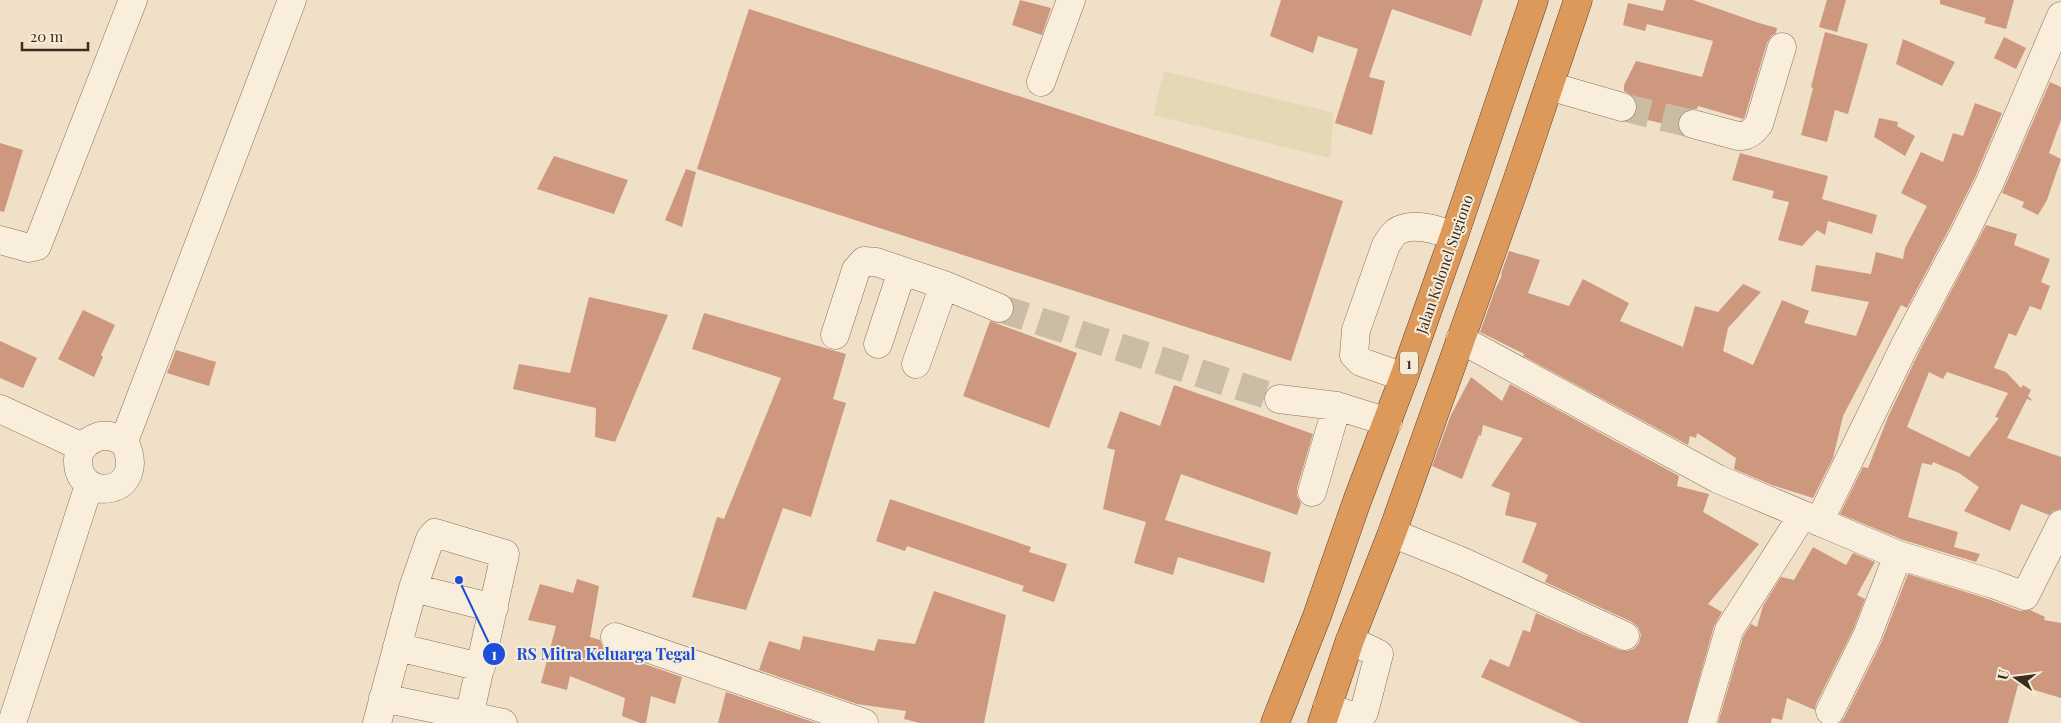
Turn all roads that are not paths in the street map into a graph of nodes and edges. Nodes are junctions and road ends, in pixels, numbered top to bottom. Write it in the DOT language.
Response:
graph roads {
  1 [pos="133,0"];
  2 [pos="292,0"];
  3 [pos="1071,0"];
  4 [pos="1534,0"];
  5 [pos="1578,0"];
  6 [pos="2057,5"];
  7 [pos="1782,47"];
  8 [pos="1041,82"];
  9 [pos="1549,86"];
  10 [pos="1622,107"];
  11 [pos="1693,124"];
  12 [pos="1454,236"];
  13 [pos="0,240"];
  14 [pos="902,271"];
  15 [pos="944,285"];
  16 [pos="999,308"];
  17 [pos="835,335"];
  18 [pos="1460,339"];
  19 [pos="878,344"];
  20 [pos="916,364"];
  21 [pos="1404,377"];
  22 [pos="1279,399"];
  23 [pos="1337,406"];
  24 [pos="0,409"];
  25 [pos="1388,422"];
  26 [pos="1427,434"];
  27 [pos="124,441"];
  28 [pos="82,447"];
  29 [pos="89,485"];
  30 [pos="1312,492"];
  31 [pos="1811,519"];
  32 [pos="2061,524"];
  33 [pos="1392,533"];
  34 [pos="1898,555"];
  35 [pos="413,588"];
  36 [pos="494,608"];
  37 [pos="1625,636"];
  38 [pos="615,637"];
  39 [pos="1350,640"];
  40 [pos="397,647"];
  41 [pos="481,667"];
  42 [pos="1338,672"];
  43 [pos="1372,685"];
  44 [pos="380,711"];
  45 [pos="1830,711"];
  46 [pos="1324,715"];
  47 [pos="469,717"];
  48 [pos="12,723"];
  49 [pos="504,723"];
  50 [pos="864,723"];
  51 [pos="1275,723"];
  52 [pos="1702,723"];
  1 -- 13 [label="street"];
  2 -- 27 [label="street"];
  3 -- 8 [label="street"];
  4 -- 12 [label="highway, Jalan Kolonel Sugiono / 1"];
  5 -- 9 [label="highway"];
  6 -- 31 [label="street"];
  7 -- 11 [label="street"];
  9 -- 10 [label="street"];
  9 -- 18 [label="highway"];
  12 -- 21 [label="highway, Jalan Kolonel Sugiono / 1"];
  12 -- 21 [label="street"];
  14 -- 15 [label="street"];
  14 -- 17 [label="street"];
  14 -- 19 [label="street"];
  15 -- 16 [label="street"];
  15 -- 20 [label="street"];
  18 -- 26 [label="highway"];
  18 -- 31 [label="street"];
  21 -- 25 [label="highway, Jalan Kolonel Sugiono / 1"];
  22 -- 23 [label="street"];
  23 -- 25 [label="street"];
  23 -- 30 [label="street"];
  24 -- 28 [label="street"];
  25 -- 26 [label="highway"];
  25 -- 51 [label="highway, Jalan Kolonel Sugiono / 1"];
  26 -- 33 [label="highway"];
  27 -- 28 [label="street"];
  27 -- 29 [label="street"];
  28 -- 29 [label="street"];
  29 -- 48 [label="street"];
  31 -- 34 [label="street"];
  31 -- 52 [label="street"];
  32 -- 34 [label="street"];
  33 -- 37 [label="street"];
  33 -- 39 [label="highway"];
  34 -- 45 [label="street"];
  35 -- 36 [label="street"];
  35 -- 36 [label="street"];
  35 -- 40 [label="street"];
  36 -- 41 [label="street"];
  38 -- 50 [label="street"];
  39 -- 42 [label="highway"];
  39 -- 43 [label="street"];
  40 -- 41 [label="street"];
  40 -- 44 [label="street"];
  41 -- 47 [label="street"];
  42 -- 43 [label="street"];
  42 -- 46 [label="highway"];
  43 -- 46 [label="street"];
  44 -- 47 [label="street"];
  47 -- 49 [label="street"];
}
